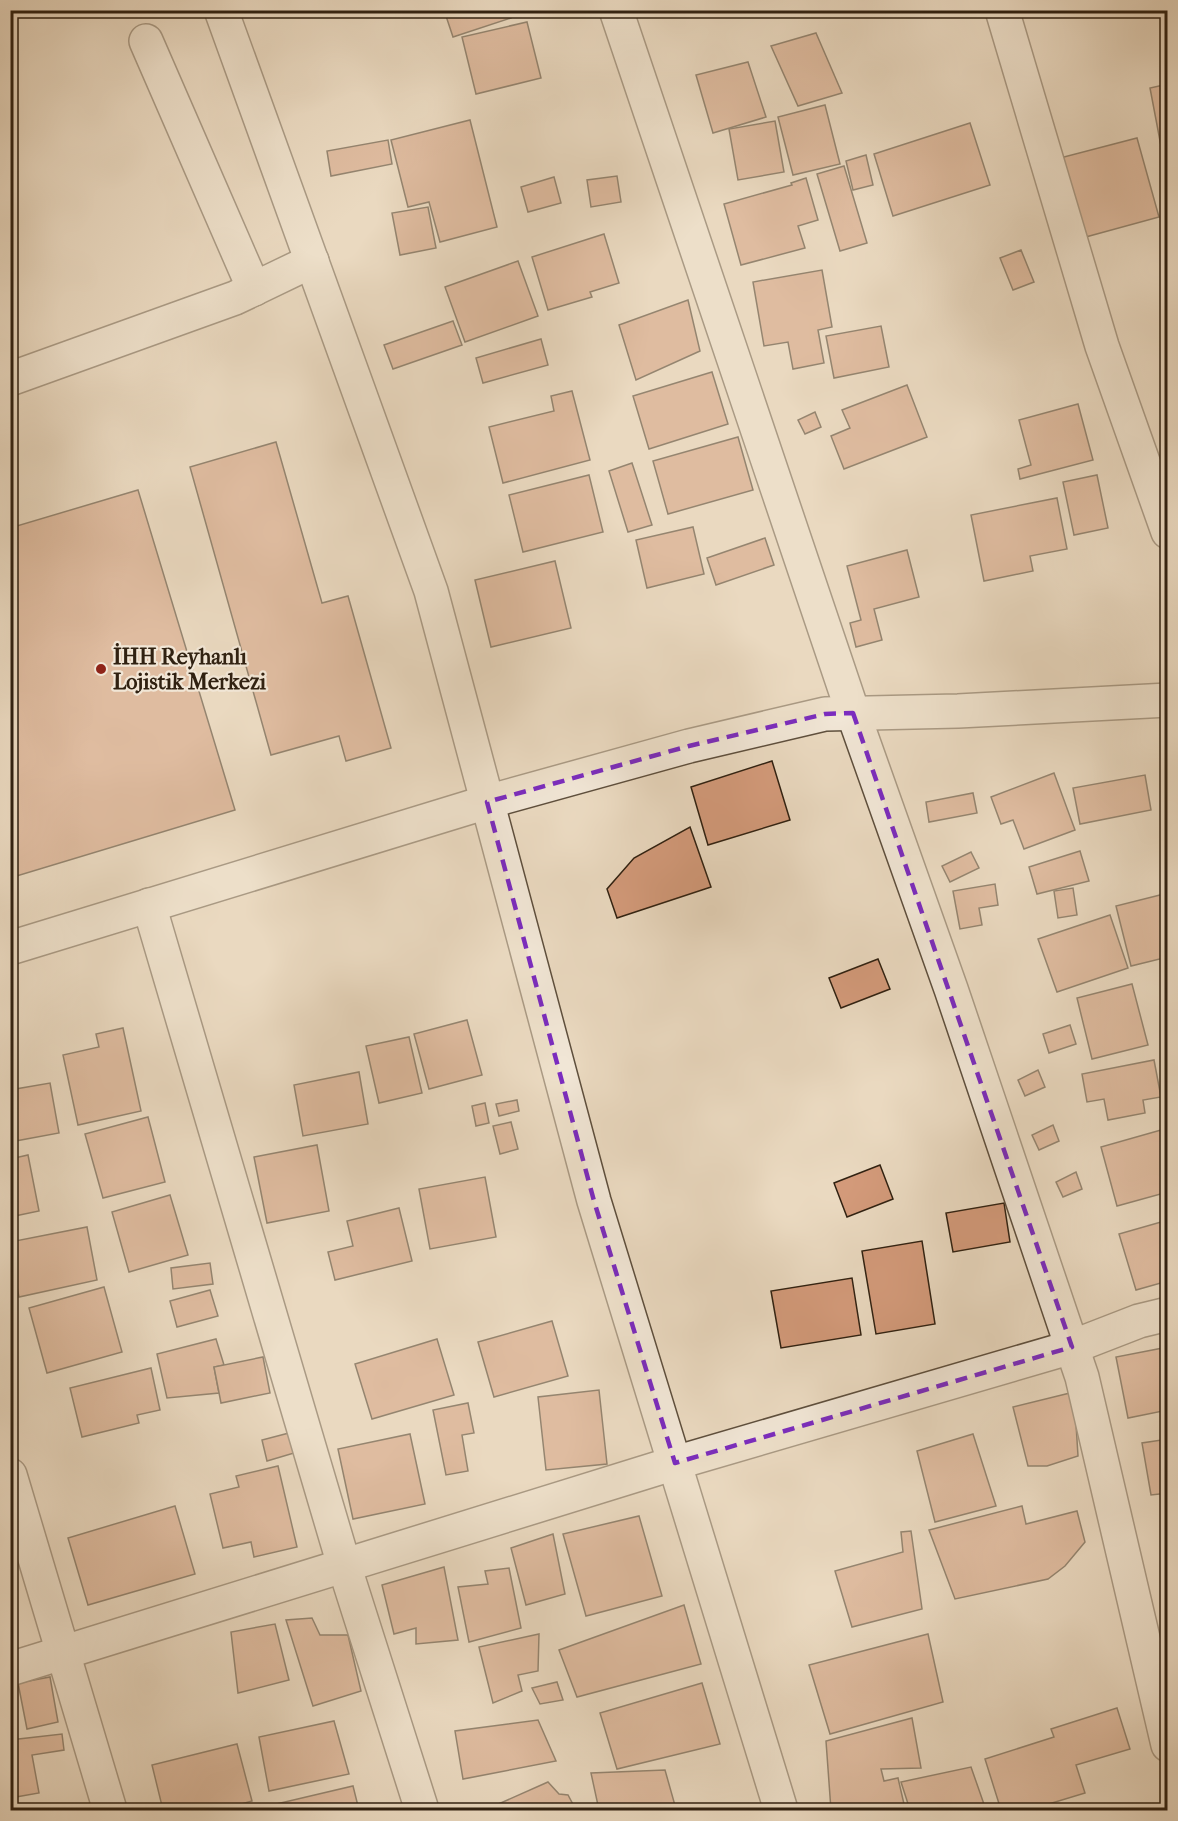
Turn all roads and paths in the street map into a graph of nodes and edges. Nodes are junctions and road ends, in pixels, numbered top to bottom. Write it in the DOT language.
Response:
graph roads {
  1 [pos="221,10"];
  2 [pos="616,10"];
  3 [pos="1002,10"];
  4 [pos="146,41"];
  5 [pos="312,261"];
  6 [pos="254,289"];
  7 [pos="10,379"];
  8 [pos="1167,532"];
  9 [pos="1167,700"];
  10 [pos="853,713"];
  11 [pos="487,801"];
  12 [pos="149,905"];
  13 [pos="10,948"];
  14 [pos="1167,1314"];
  15 [pos="1072,1347"];
  16 [pos="675,1463"];
  17 [pos="10,1475"];
  18 [pos="344,1565"];
  19 [pos="63,1652"];
  20 [pos="10,1669"];
  21 [pos="1167,1745"];
  22 [pos="110,1810"];
  23 [pos="422,1810"];
  24 [pos="781,1810"];
  1 -- 5 [label="street"];
  2 -- 10 [label="street"];
  3 -- 8 [label="street"];
  4 -- 6 [label="street"];
  5 -- 6 [label="street"];
  5 -- 11 [label="street"];
  6 -- 7 [label="street"];
  9 -- 10 [label="street"];
  10 -- 11 [label="street"];
  10 -- 15 [label="street"];
  11 -- 12 [label="street"];
  11 -- 16 [label="street"];
  12 -- 13 [label="street"];
  12 -- 18 [label="street"];
  14 -- 15 [label="street"];
  15 -- 16 [label="street"];
  15 -- 21 [label="street"];
  16 -- 18 [label="street"];
  16 -- 24 [label="street"];
  17 -- 19 [label="street"];
  18 -- 19 [label="street"];
  18 -- 23 [label="street"];
  19 -- 20 [label="street"];
  19 -- 22 [label="street"];
}
